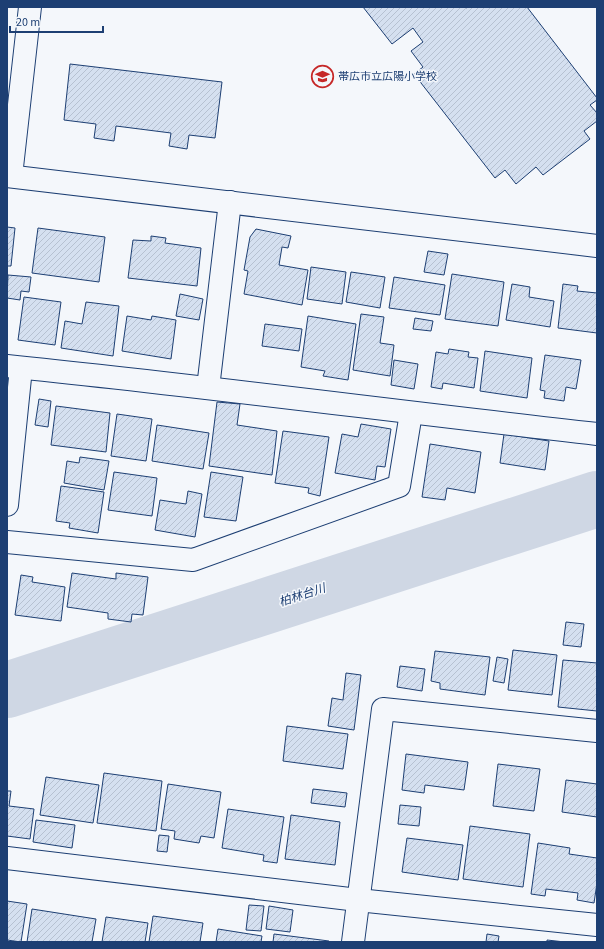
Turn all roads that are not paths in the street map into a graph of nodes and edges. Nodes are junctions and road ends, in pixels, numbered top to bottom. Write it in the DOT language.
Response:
graph roads {
  1 [pos="30,7"];
  2 [pos="9,176"];
  3 [pos="230,202"];
  4 [pos="597,246"];
  5 [pos="14,367"];
  6 [pos="208,388"];
  7 [pos="411,413"];
  8 [pos="597,434"];
  9 [pos="7,505"];
  10 [pos="7,542"];
  11 [pos="597,731"];
  12 [pos="7,858"];
  13 [pos="358,900"];
  14 [pos="597,925"];
  15 [pos="353,942"];
  1 -- 2 [label="street"];
  2 -- 3 [label="street"];
  3 -- 4 [label="street"];
  3 -- 6 [label="street"];
  5 -- 6 [label="street"];
  5 -- 9 [label="street"];
  6 -- 7 [label="street"];
  7 -- 8 [label="street"];
  7 -- 10 [label="street"];
  11 -- 13 [label="street"];
  12 -- 13 [label="street"];
  13 -- 14 [label="street"];
  13 -- 15 [label="street"];
}
